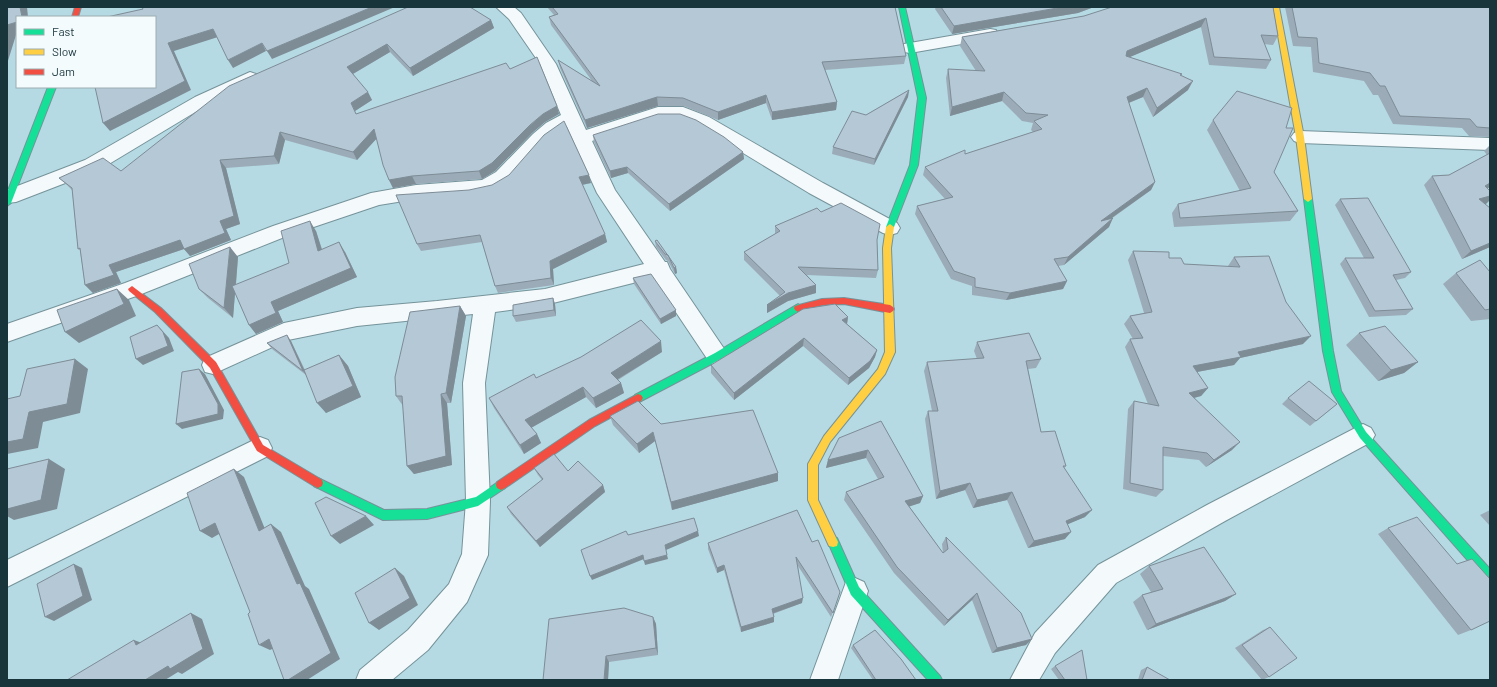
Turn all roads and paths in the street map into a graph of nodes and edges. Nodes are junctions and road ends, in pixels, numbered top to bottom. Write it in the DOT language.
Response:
graph roads {
  1 [pos="504,7"];
  2 [pos="902,7"];
  3 [pos="1276,7"];
  4 [pos="1003,32"];
  5 [pos="910,48"];
  6 [pos="262,72"];
  7 [pos="52,88"];
  8 [pos="571,117"];
  9 [pos="1300,137"];
  10 [pos="582,138"];
  11 [pos="1490,144"];
  12 [pos="8,200"];
  13 [pos="890,228"];
  14 [pos="660,268"];
  15 [pos="132,289"];
  16 [pos="485,304"];
  17 [pos="890,309"];
  18 [pos="7,334"];
  19 [pos="718,356"];
  20 [pos="213,365"];
  21 [pos="1363,435"];
  22 [pos="260,448"];
  23 [pos="478,501"];
  24 [pos="7,574"];
  25 [pos="1490,577"];
  26 [pos="855,591"];
  27 [pos="370,680"];
  28 [pos="824,680"];
  29 [pos="936,680"];
  30 [pos="1024,680"];
  1 -- 8 [label="street"];
  2 -- 5 [label="street"];
  3 -- 9 [label="street"];
  4 -- 5 [label="street"];
  5 -- 13 [label="street"];
  6 -- 12 [label="street"];
  7 -- 12 [label="street"];
  8 -- 10 [label="street"];
  8 -- 15 [label="street"];
  9 -- 11 [label="street"];
  9 -- 21 [label="street"];
  10 -- 13 [label="street"];
  10 -- 14 [label="street"];
  13 -- 17 [label="street"];
  14 -- 16 [label="street"];
  14 -- 19 [label="street"];
  15 -- 18 [label="street"];
  15 -- 20 [label="street"];
  16 -- 20 [label="street"];
  16 -- 23 [label="street"];
  17 -- 19 [label="street"];
  17 -- 26 [label="street"];
  19 -- 23 [label="street"];
  20 -- 22 [label="street"];
  21 -- 25 [label="street"];
  21 -- 30 [label="street"];
  22 -- 23 [label="street"];
  22 -- 24 [label="street"];
  23 -- 27 [label="street"];
  26 -- 28 [label="street"];
  26 -- 29 [label="street"];
}
